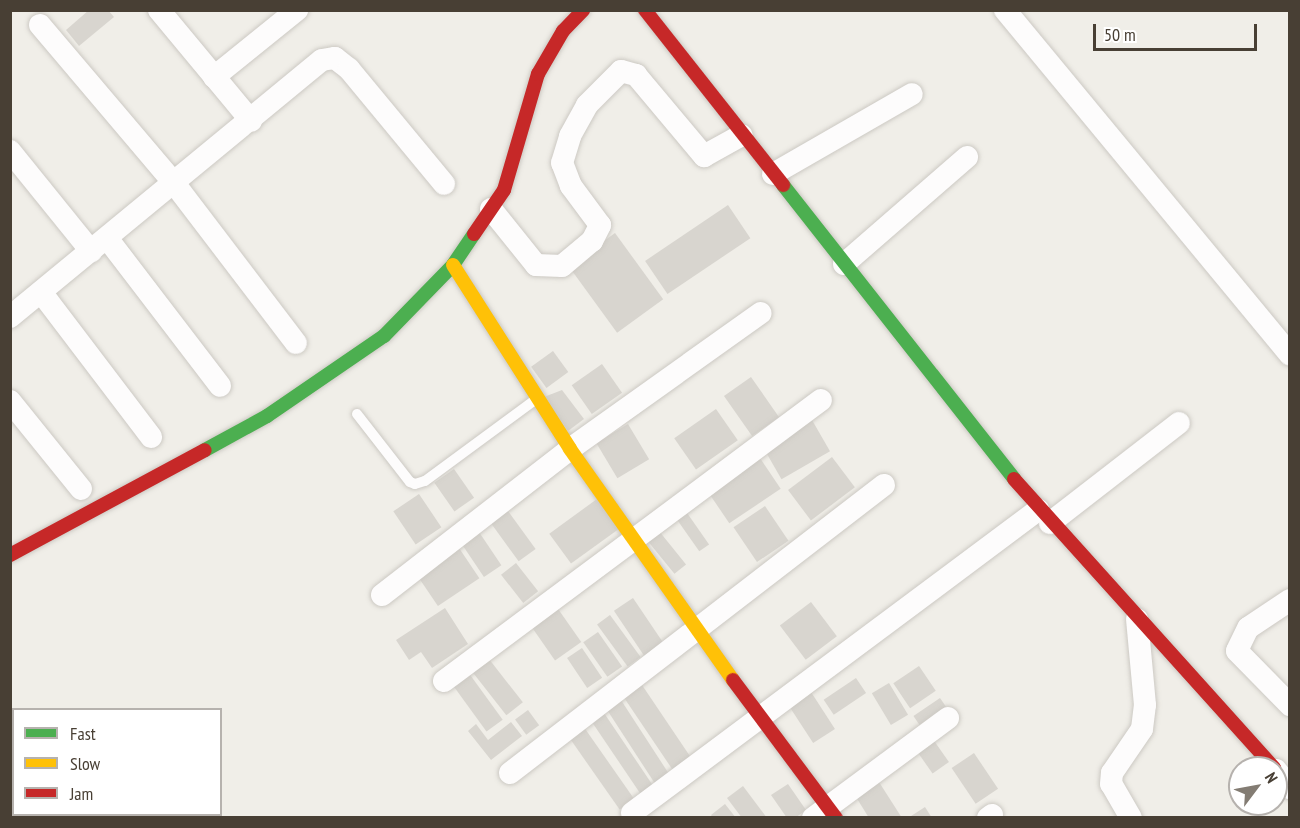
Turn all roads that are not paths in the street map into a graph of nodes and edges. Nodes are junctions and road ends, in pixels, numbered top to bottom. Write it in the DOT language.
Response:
graph roads {
  1 [pos="159,10"];
  2 [pos="297,10"];
  3 [pos="583,10"];
  4 [pos="645,10"];
  5 [pos="1005,10"];
  6 [pos="40,25"];
  7 [pos="214,77"];
  8 [pos="912,94"];
  9 [pos="251,121"];
  10 [pos="742,135"];
  11 [pos="10,151"];
  12 [pos="967,157"];
  13 [pos="773,174"];
  14 [pos="174,183"];
  15 [pos="444,184"];
  16 [pos="491,210"];
  17 [pos="99,245"];
  18 [pos="844,264"];
  19 [pos="453,265"];
  20 [pos="41,292"];
  21 [pos="761,314"];
  22 [pos="10,317"];
  23 [pos="296,343"];
  24 [pos="1290,354"];
  25 [pos="220,386"];
  26 [pos="537,398"];
  27 [pos="820,400"];
  28 [pos="10,401"];
  29 [pos="357,414"];
  30 [pos="1179,423"];
  31 [pos="151,437"];
  32 [pos="570,449"];
  33 [pos="884,485"];
  34 [pos="81,489"];
  35 [pos="1044,517"];
  36 [pos="633,539"];
  37 [pos="10,555"];
  38 [pos="382,594"];
  39 [pos="1290,600"];
  40 [pos="1137,619"];
  41 [pos="695,627"];
  42 [pos="444,681"];
  43 [pos="1290,705"];
  44 [pos="760,718"];
  45 [pos="948,718"];
  46 [pos="1263,756"];
  47 [pos="510,773"];
  48 [pos="632,813"];
  49 [pos="825,814"];
  50 [pos="1131,818"];
  1 -- 7 [label="street"];
  2 -- 7 [label="street"];
  3 -- 16 [label="street"];
  4 -- 10 [label="street"];
  5 -- 24 [label="street"];
  6 -- 14 [label="street"];
  7 -- 9 [label="street"];
  8 -- 13 [label="street"];
  9 -- 14 [label="street"];
  9 -- 15 [label="street"];
  10 -- 13 [label="street"];
  10 -- 16 [label="street"];
  11 -- 17 [label="street"];
  12 -- 18 [label="street"];
  13 -- 18 [label="street"];
  14 -- 17 [label="street"];
  14 -- 23 [label="street"];
  16 -- 19 [label="street"];
  17 -- 20 [label="street"];
  17 -- 25 [label="street"];
  18 -- 35 [label="street"];
  19 -- 26 [label="street"];
  19 -- 37 [label="street"];
  20 -- 22 [label="street"];
  20 -- 31 [label="street"];
  21 -- 32 [label="street"];
  26 -- 29 [label="lane"];
  26 -- 32 [label="street"];
  27 -- 36 [label="street"];
  28 -- 34 [label="street"];
  30 -- 35 [label="street"];
  32 -- 36 [label="street"];
  32 -- 38 [label="street"];
  33 -- 41 [label="street"];
  35 -- 40 [label="street"];
  35 -- 44 [label="street"];
  36 -- 41 [label="street"];
  36 -- 42 [label="street"];
  39 -- 43 [label="street"];
  40 -- 46 [label="street"];
  40 -- 50 [label="street"];
  41 -- 44 [label="street"];
  41 -- 47 [label="street"];
  44 -- 48 [label="street"];
  44 -- 49 [label="street"];
  45 -- 49 [label="street"];
}
